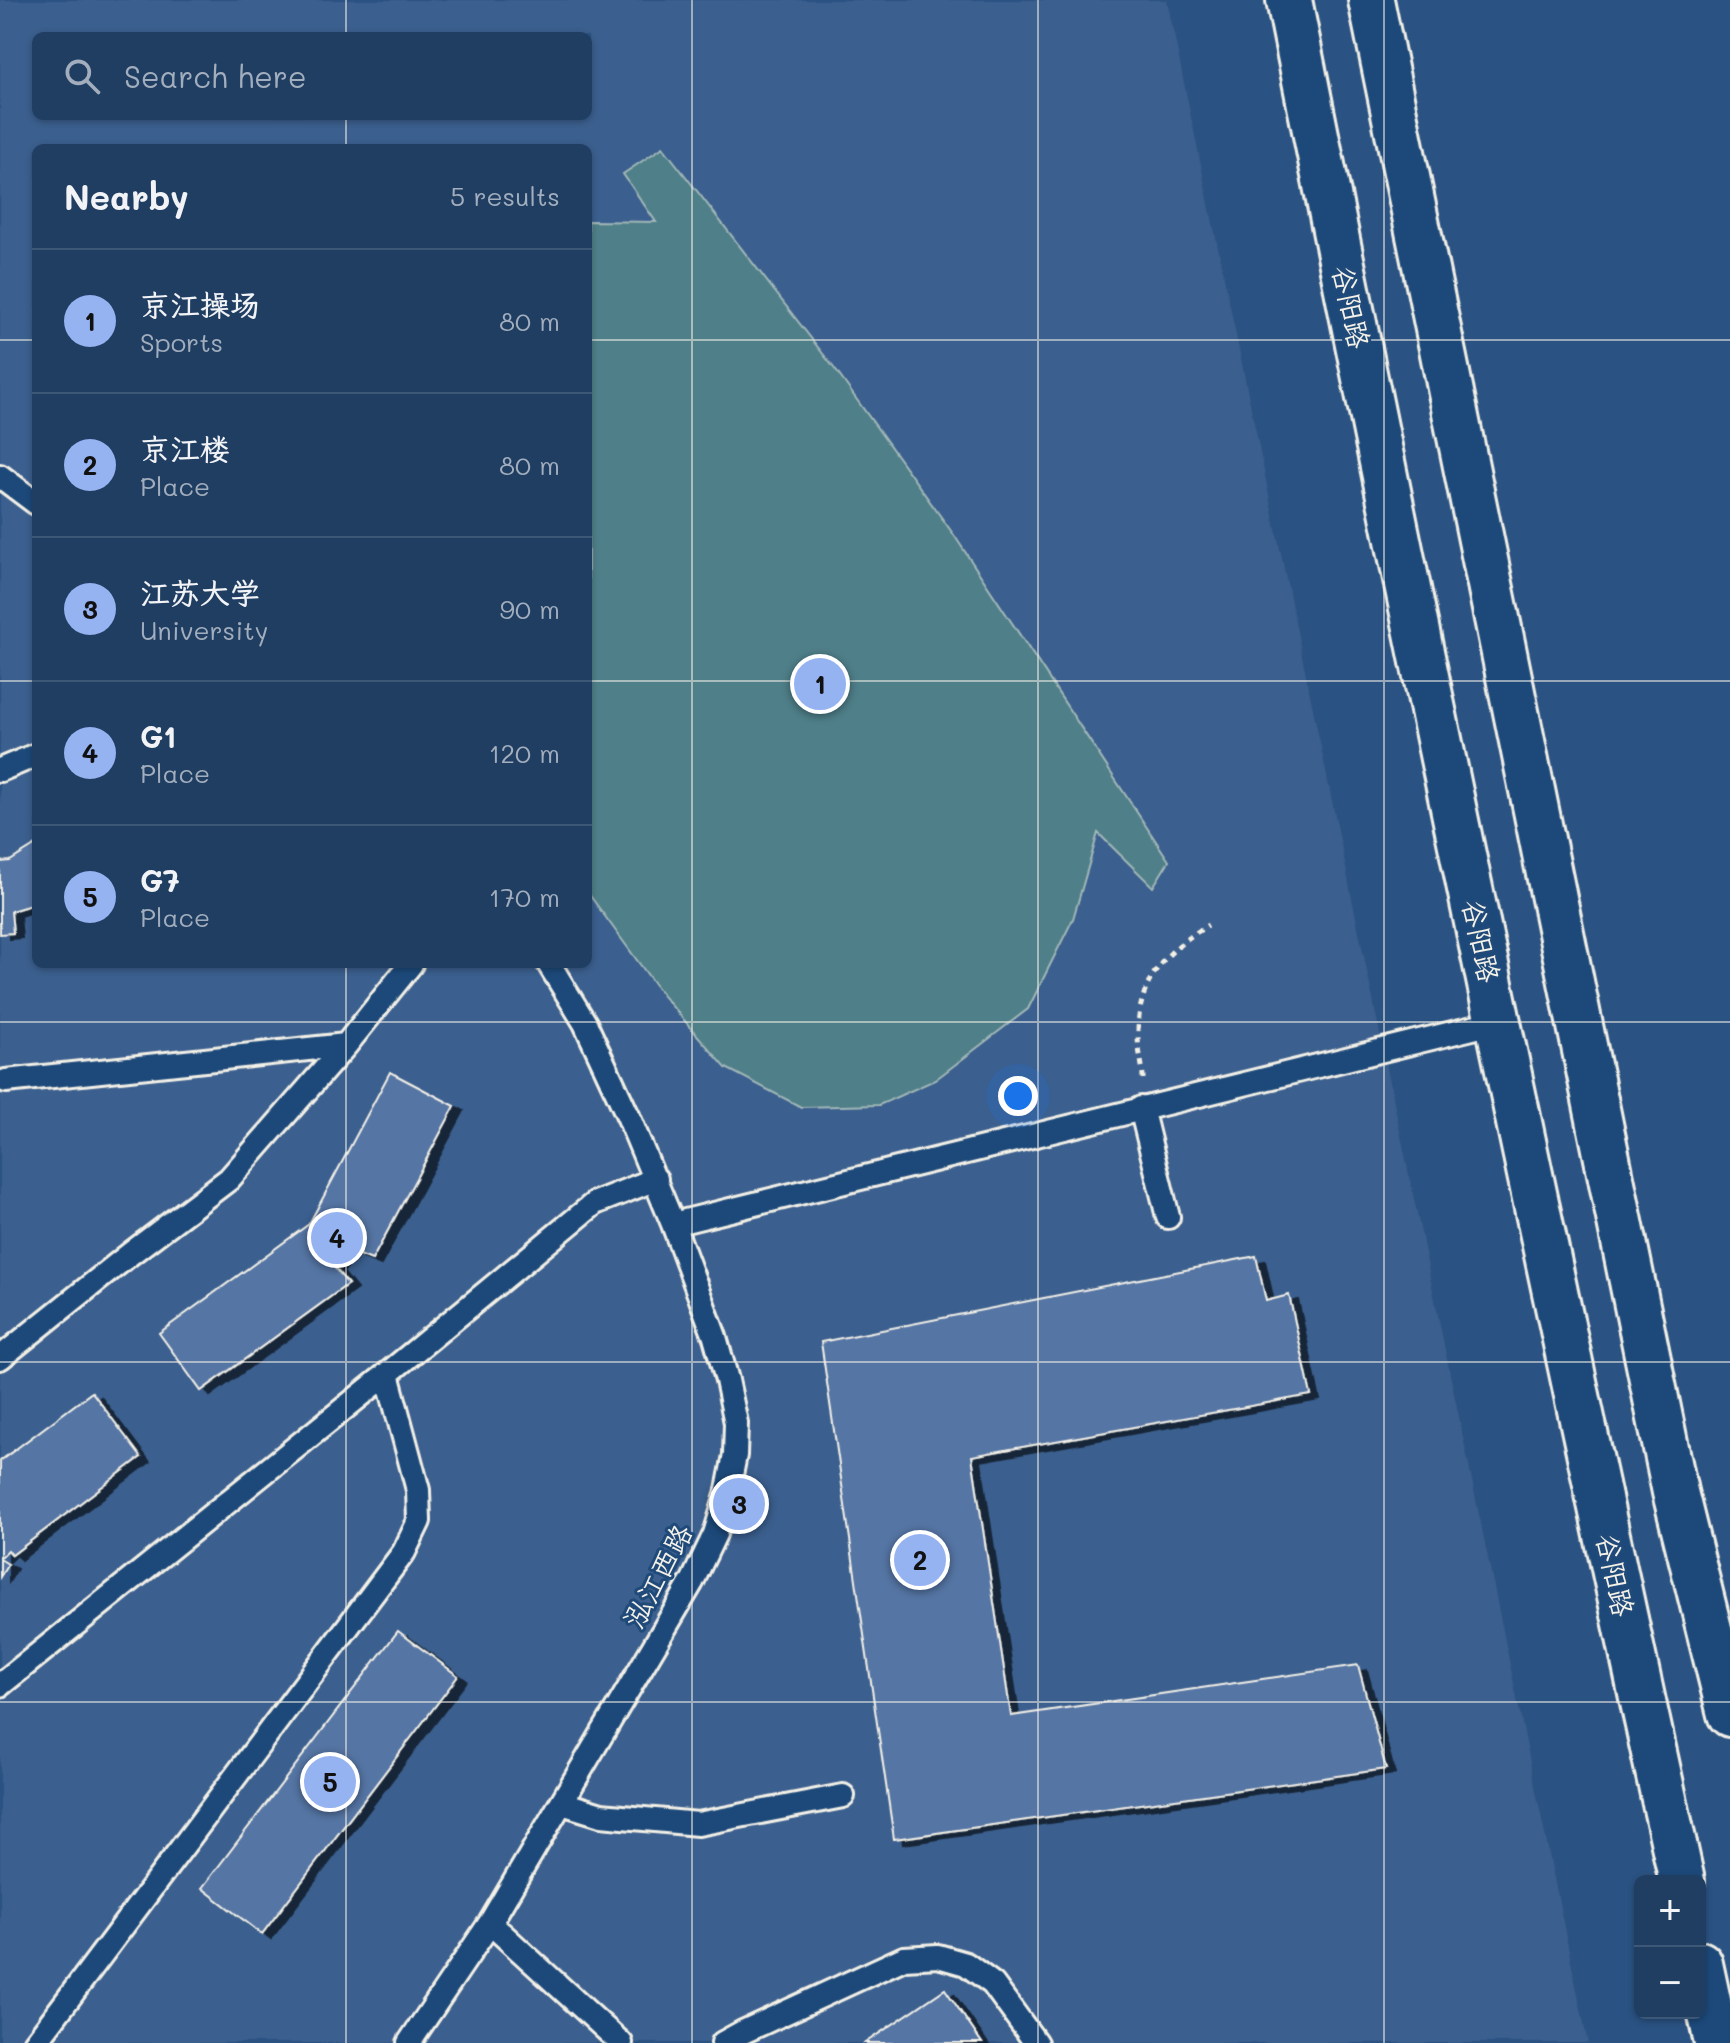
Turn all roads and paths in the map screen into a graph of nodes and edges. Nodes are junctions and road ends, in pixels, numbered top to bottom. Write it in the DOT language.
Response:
graph roads {
  1 [pos="1289,0"];
  2 [pos="1371,0"];
  3 [pos="0,476"];
  4 [pos="32,500"];
  5 [pos="32,757"];
  6 [pos="0,770"];
  7 [pos="1208,925"];
  8 [pos="408,968"];
  9 [pos="551,968"];
  10 [pos="1497,1022"];
  11 [pos="346,1045"];
  12 [pos="1143,1065"];
  13 [pos="6,1081"];
  14 [pos="1141,1108"];
  15 [pos="656,1179"];
  16 [pos="1168,1217"];
  17 [pos="673,1224"];
  18 [pos="0,1358"];
  19 [pos="387,1374"];
  20 [pos="0,1685"];
  21 [pos="1730,1714"];
  22 [pos="843,1796"];
  23 [pos="562,1803"];
  24 [pos="1681,1875"];
  25 [pos="490,1923"];
  26 [pos="1706,1992"];
  27 [pos="35,2043"];
  28 [pos="409,2043"];
  29 [pos="621,2043"];
  30 [pos="723,2043"];
  31 [pos="1036,2043"];
  32 [pos="1717,2043"];
  1 -- 10 [label="main road, 谷阳路"];
  2 -- 21 [label="main road"];
  3 -- 4 [label="lane"];
  5 -- 6 [label="lane"];
  7 -- 12 [label="path"];
  8 -- 11 [label="lane"];
  9 -- 15 [label="lane, 泓江西路"];
  10 -- 14 [label="lane"];
  10 -- 24 [label="main road, 谷阳路"];
  11 -- 13 [label="lane"];
  11 -- 18 [label="lane"];
  14 -- 16 [label="lane"];
  14 -- 17 [label="lane"];
  15 -- 17 [label="lane, 泓江西路"];
  15 -- 19 [label="lane"];
  17 -- 23 [label="lane, 泓江西路"];
  19 -- 20 [label="lane"];
  19 -- 27 [label="lane"];
  22 -- 23 [label="lane"];
  23 -- 25 [label="lane, 泓江西路"];
  25 -- 28 [label="lane, 泓江西路"];
  25 -- 29 [label="lane"];
  26 -- 32 [label="main road"];
  30 -- 31 [label="lane"];
}
